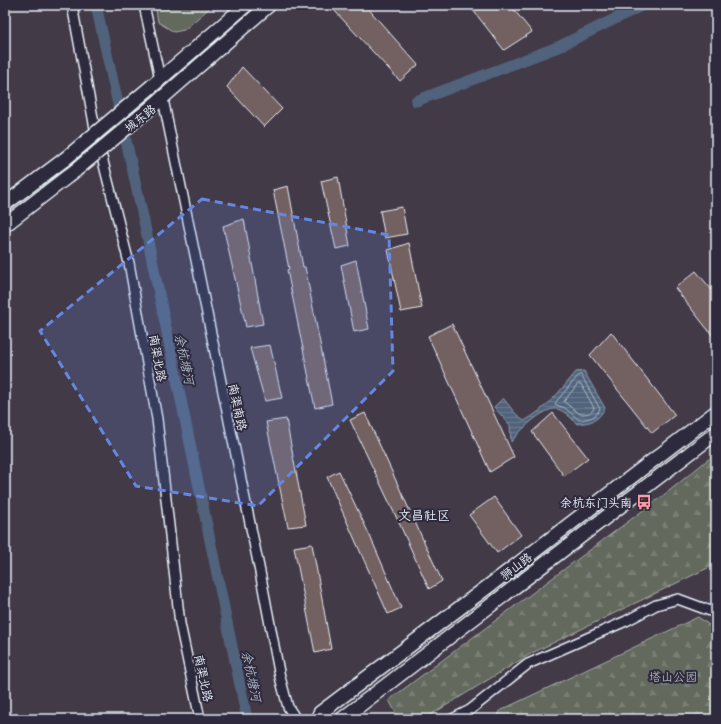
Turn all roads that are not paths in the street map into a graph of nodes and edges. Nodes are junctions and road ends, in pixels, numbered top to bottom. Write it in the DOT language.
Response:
graph roads {
  1 [pos="72,5"];
  2 [pos="144,5"];
  3 [pos="246,5"];
  4 [pos="269,5"];
  5 [pos="156,82"];
  6 [pos="159,102"];
  7 [pos="5,204"];
  8 [pos="5,225"];
  9 [pos="716,412"];
  10 [pos="716,433"];
  11 [pos="716,612"];
  12 [pos="200,719"];
  13 [pos="296,719"];
  14 [pos="317,719"];
  15 [pos="342,719"];
  16 [pos="452,719"];
  1 -- 12 [label="street, 南渠北路"];
  2 -- 5 [label="street"];
  3 -- 5 [label="main road, 城东路"];
  4 -- 6 [label="main road, 城东路"];
  5 -- 7 [label="main road, 城东路, bridge"];
  6 -- 8 [label="main road, 城东路, bridge"];
  6 -- 13 [label="street, 南渠南路"];
  9 -- 14 [label="main road, 狮山路"];
  10 -- 15 [label="main road, 狮山路"];
  11 -- 16 [label="street"];
}
